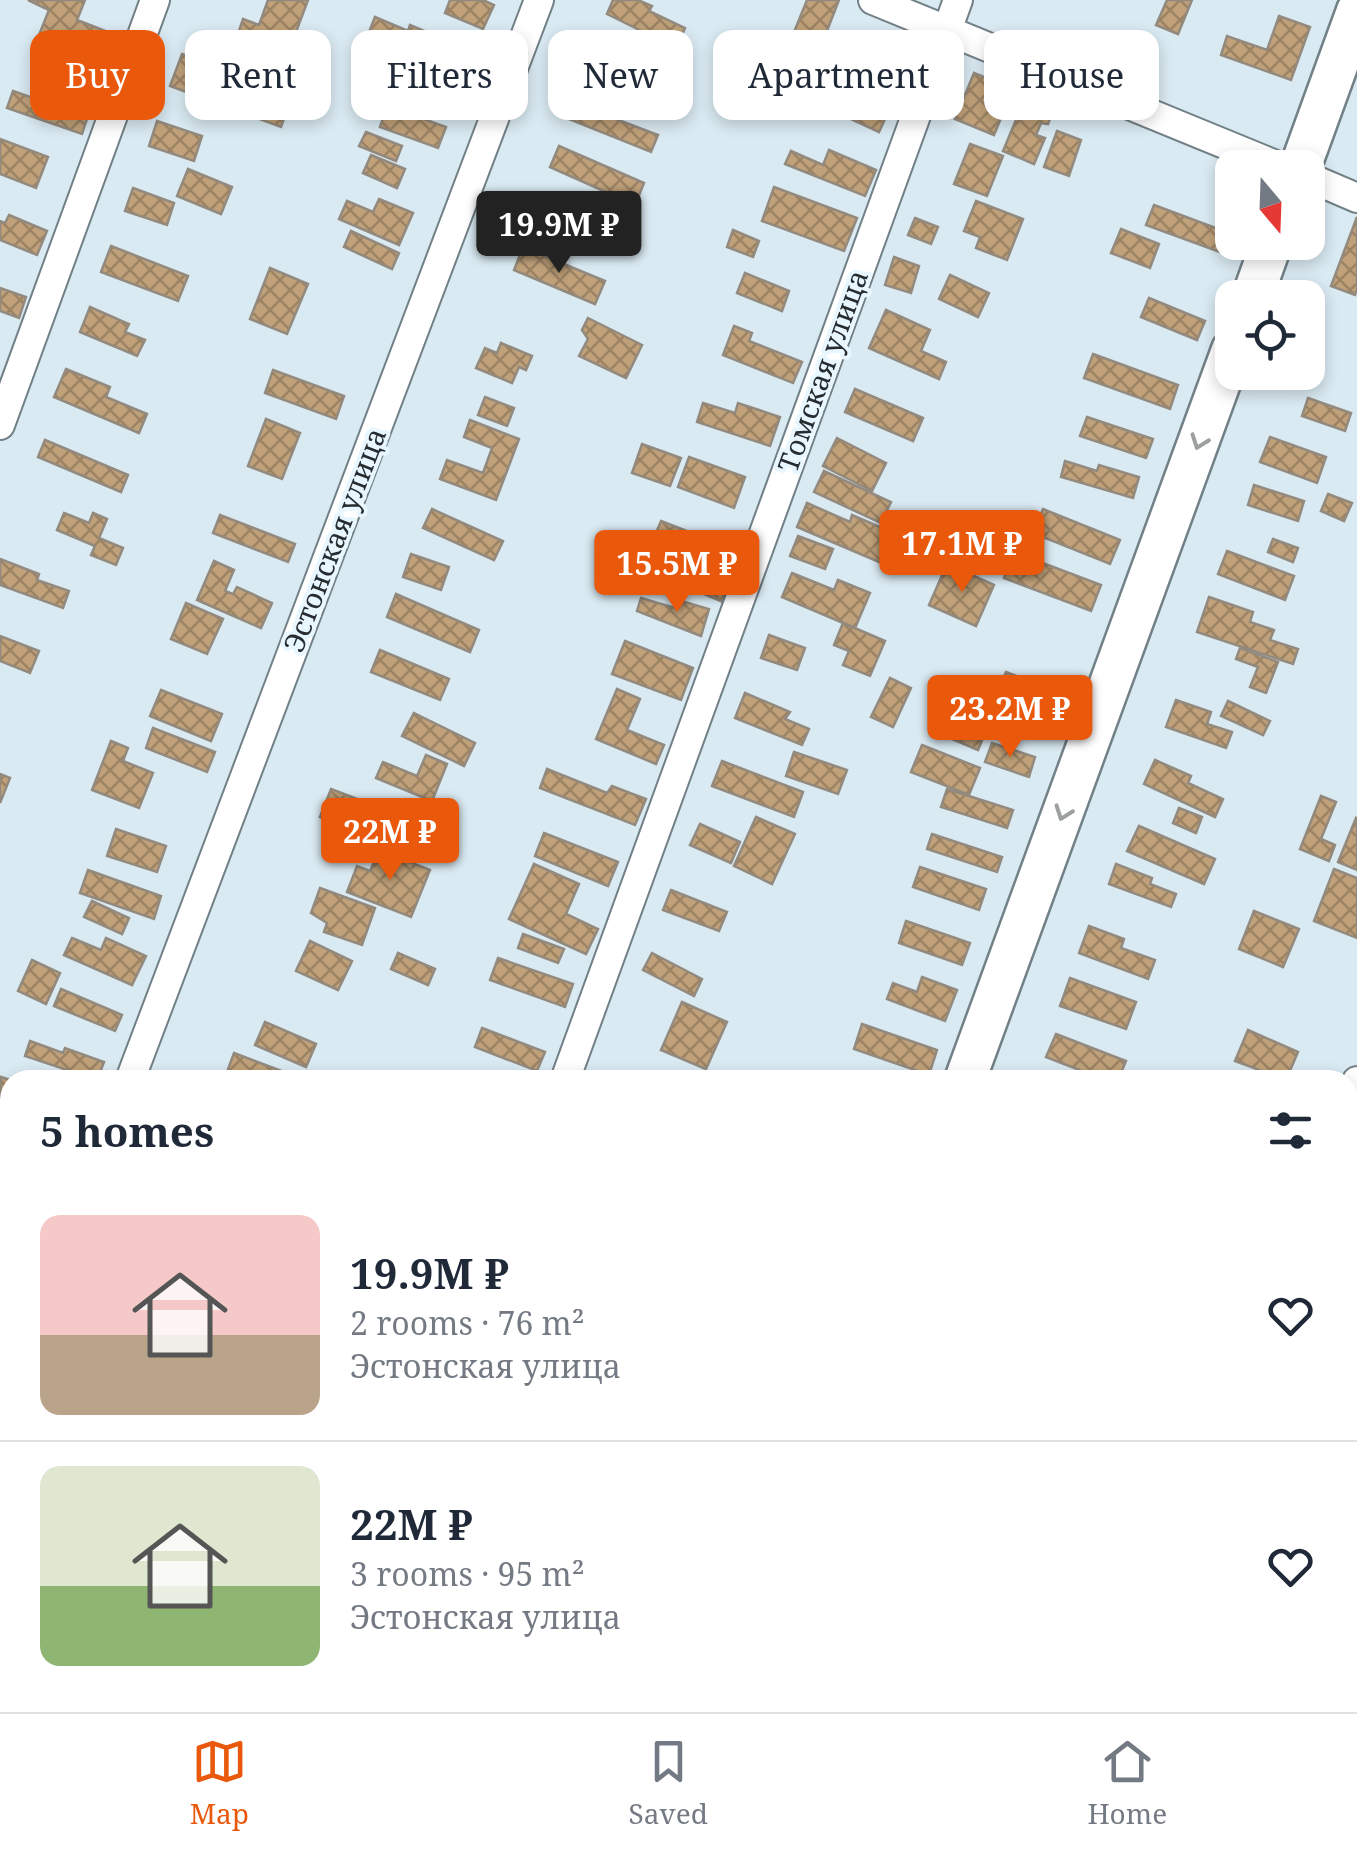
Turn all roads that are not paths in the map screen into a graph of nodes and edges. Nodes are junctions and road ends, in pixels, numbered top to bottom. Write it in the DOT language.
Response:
graph roads {
  1 [pos="155,0"];
  2 [pos="539,0"];
  3 [pos="873,0"];
  4 [pos="958,0"];
  5 [pos="1357,11"];
  6 [pos="948,30"];
  7 [pos="964,37"];
  8 [pos="915,120"];
  9 [pos="1239,150"];
  10 [pos="1307,150"];
  11 [pos="1325,185"];
  12 [pos="1357,198"];
  13 [pos="1217,390"];
  14 [pos="0,425"];
  15 [pos="134,1070"];
  16 [pos="569,1070"];
  17 [pos="969,1070"];
  1 -- 14 [label="street"];
  2 -- 15 [label="street, Эстонская улица"];
  3 -- 6 [label="street"];
  4 -- 6 [label="street, Томская улица"];
  5 -- 10 [label="main road"];
  7 -- 9 [label="street"];
  8 -- 16 [label="street, Томская улица"];
  11 -- 12 [label="street"];
  13 -- 17 [label="main road, one-way"];
}
